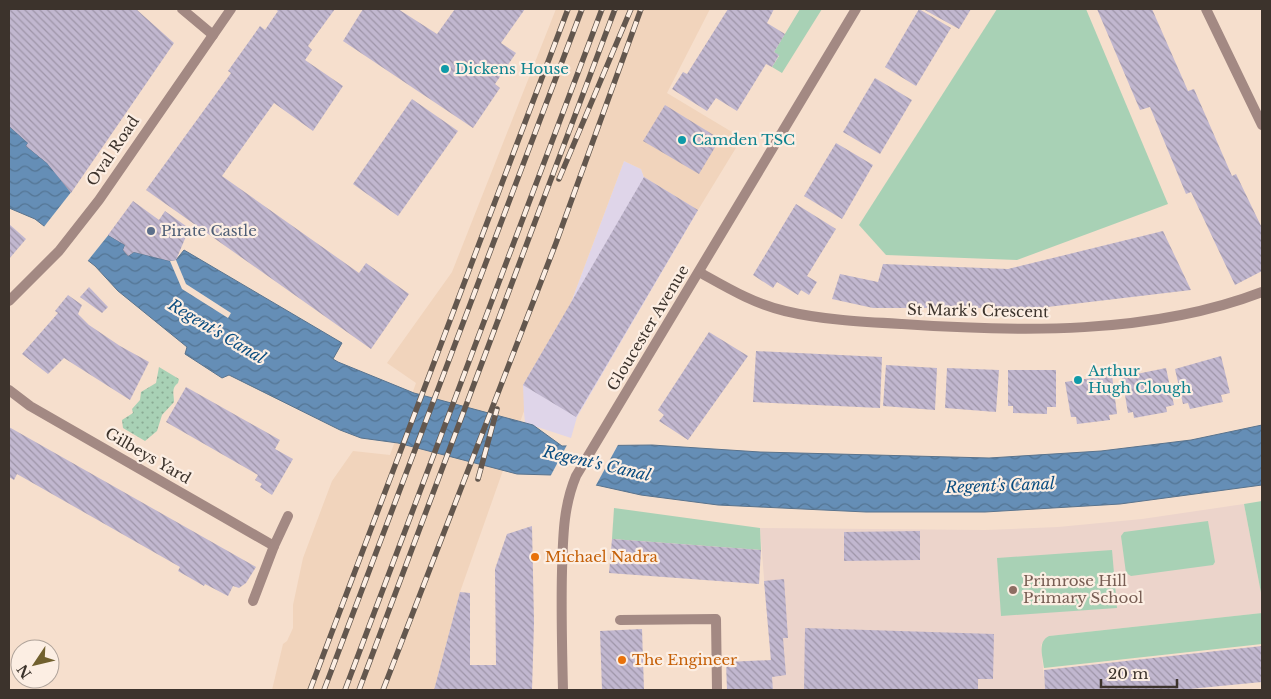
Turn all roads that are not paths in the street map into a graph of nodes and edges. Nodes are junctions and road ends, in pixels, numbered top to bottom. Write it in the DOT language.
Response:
graph roads {
  1 [pos="182,9"];
  2 [pos="232,9"];
  3 [pos="856,9"];
  4 [pos="1206,9"];
  5 [pos="213,35"];
  6 [pos="1262,125"];
  7 [pos="699,272"];
  8 [pos="1262,292"];
  9 [pos="9,301"];
  10 [pos="9,390"];
  11 [pos="288,516"];
  12 [pos="274,546"];
  13 [pos="253,601"];
  14 [pos="620,620"];
  15 [pos="563,690"];
  16 [pos="717,690"];
  1 -- 5 [label="street"];
  2 -- 5 [label="street, Oval Road"];
  3 -- 7 [label="street, Gloucester Avenue"];
  4 -- 6 [label="street"];
  5 -- 9 [label="street, Oval Road"];
  7 -- 8 [label="street, St Mark's Crescent"];
  7 -- 15 [label="street, Gloucester Avenue"];
  10 -- 12 [label="street, Gilbeys Yard"];
  11 -- 12 [label="street"];
  12 -- 13 [label="street"];
  14 -- 16 [label="street"];
}
